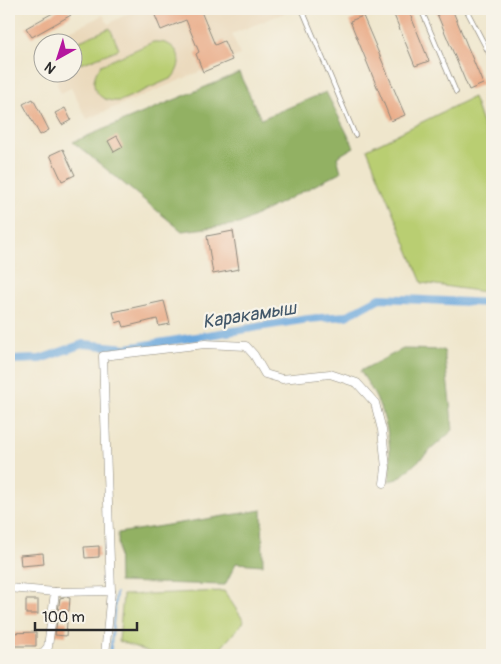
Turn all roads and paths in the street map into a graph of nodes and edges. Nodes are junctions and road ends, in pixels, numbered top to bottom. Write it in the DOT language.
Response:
graph roads {
  1 [pos="302,9"];
  2 [pos="379,9"];
  3 [pos="421,9"];
  4 [pos="466,9"];
  5 [pos="370,13"];
  6 [pos="492,59"];
  7 [pos="456,92"];
  8 [pos="355,135"];
  9 [pos="384,483"];
  10 [pos="9,588"];
  11 [pos="111,591"];
  12 [pos="55,592"];
  13 [pos="132,651"];
  14 [pos="37,655"];
  15 [pos="105,655"];
  16 [pos="143,655"];
  1 -- 8 [label="lane"];
  2 -- 5 [label="lane"];
  3 -- 7 [label="lane"];
  4 -- 6 [label="lane"];
  9 -- 11 [label="street"];
  10 -- 12 [label="street"];
  11 -- 12 [label="street"];
  11 -- 15 [label="street"];
  12 -- 14 [label="street"];
  13 -- 16 [label="lane"];
}
